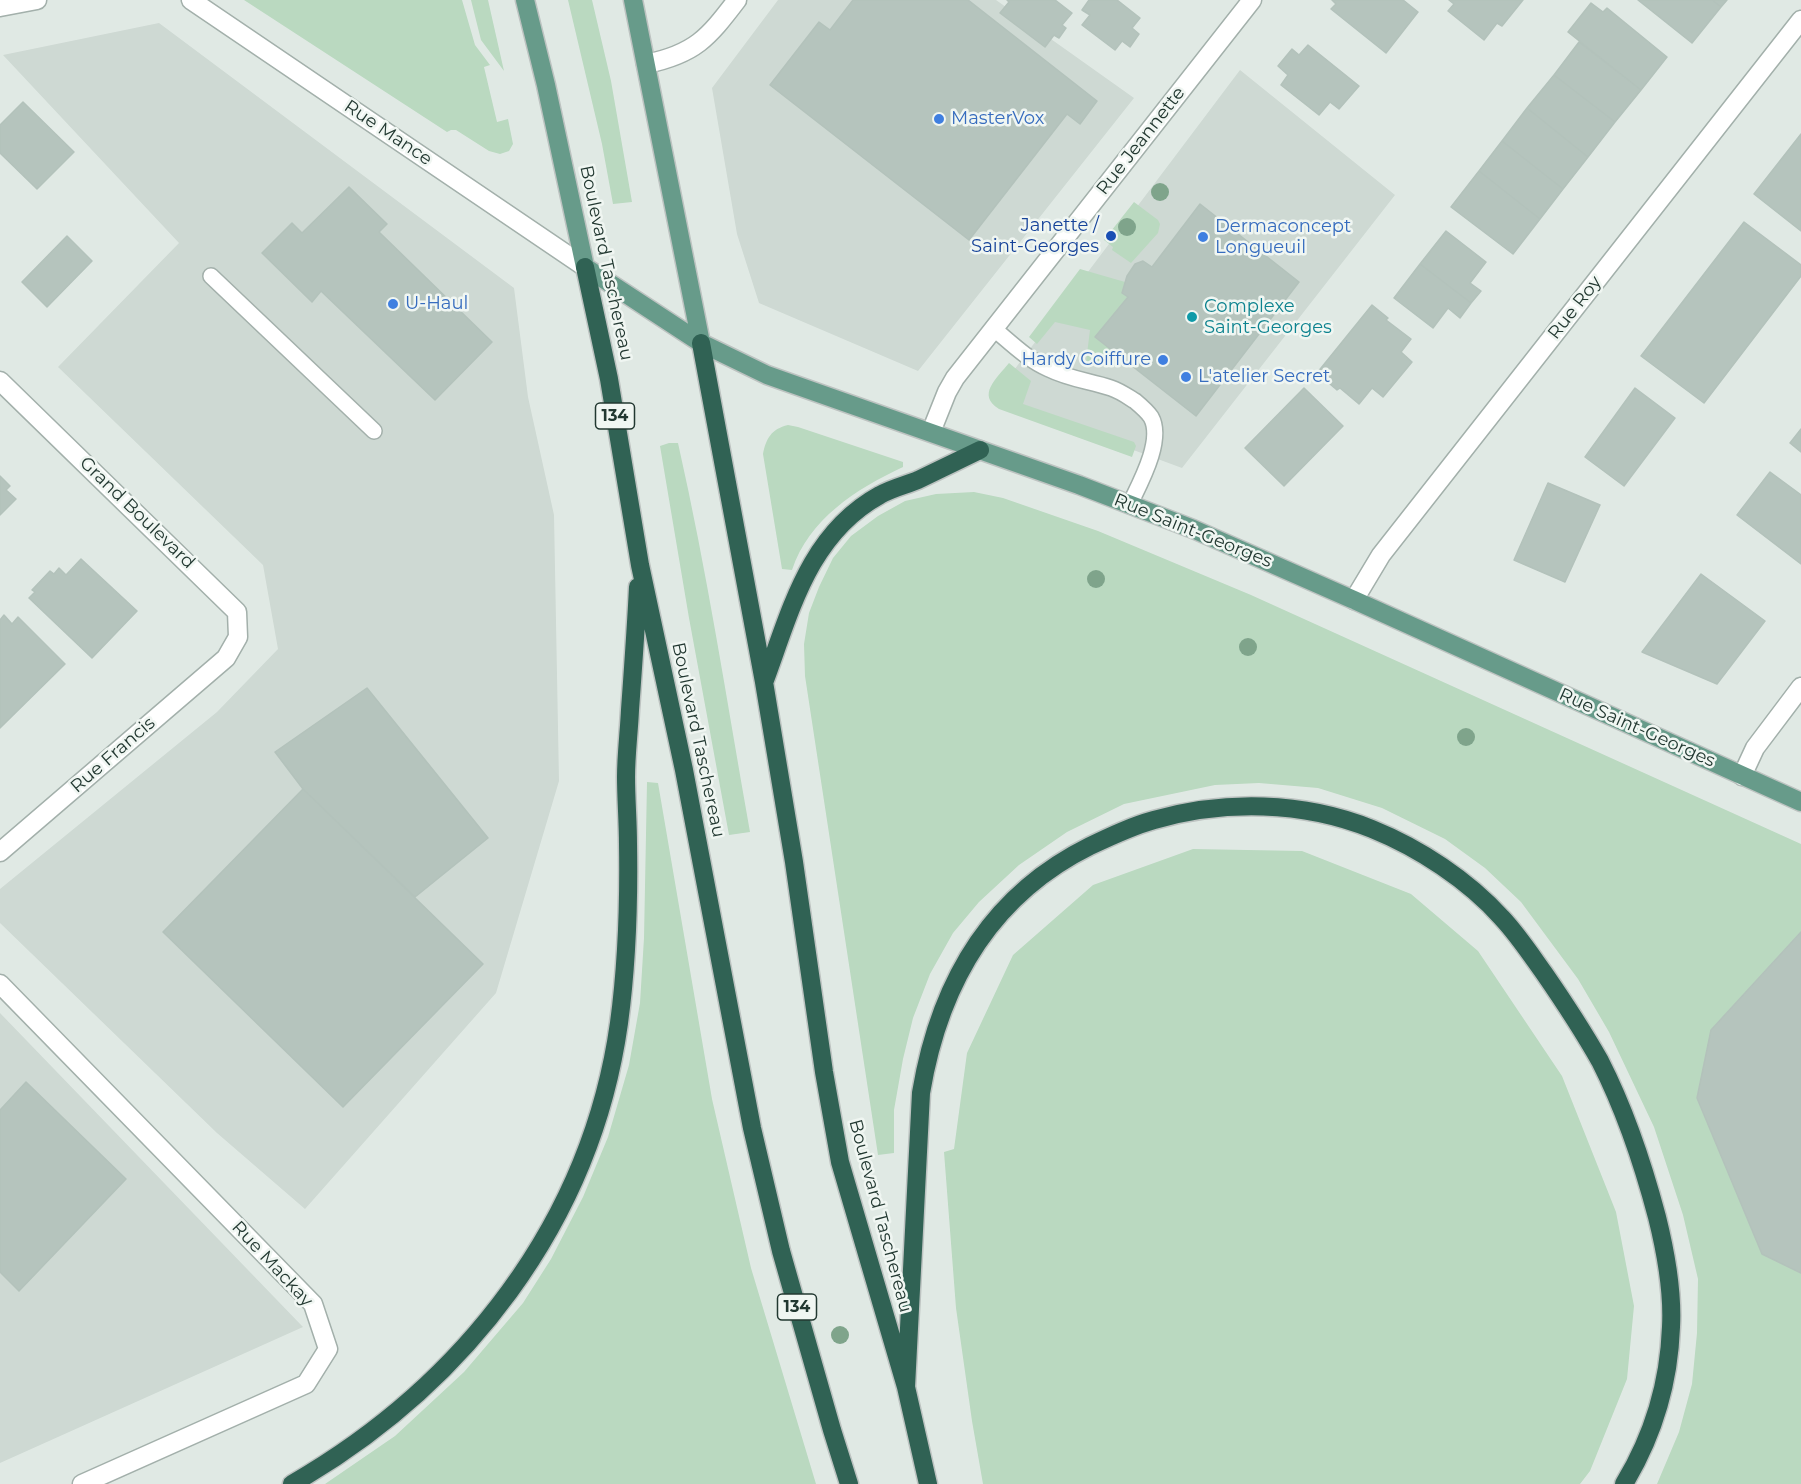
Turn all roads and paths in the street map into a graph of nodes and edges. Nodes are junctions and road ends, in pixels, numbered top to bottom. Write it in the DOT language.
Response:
graph roads {
  1 [pos="37,0"];
  2 [pos="190,0"];
  3 [pos="525,0"];
  4 [pos="633,0"];
  5 [pos="737,0"];
  6 [pos="1252,0"];
  7 [pos="0,7"];
  8 [pos="1801,20"];
  9 [pos="646,64"];
  10 [pos="585,267"];
  11 [pos="212,276"];
  12 [pos="993,328"];
  13 [pos="701,343"];
  14 [pos="0,381"];
  15 [pos="374,431"];
  16 [pos="931,432"];
  17 [pos="980,450"];
  18 [pos="1130,504"];
  19 [pos="640,565"];
  20 [pos="1354,600"];
  21 [pos="226,658"];
  22 [pos="764,682"];
  23 [pos="1801,687"];
  24 [pos="1742,776"];
  25 [pos="1801,802"];
  26 [pos="0,852"];
  27 [pos="0,984"];
  28 [pos="906,1387"];
  29 [pos="82,1484"];
  30 [pos="292,1484"];
  31 [pos="849,1484"];
  32 [pos="928,1484"];
  33 [pos="1624,1484"];
  1 -- 7 [label="street"];
  2 -- 10 [label="street, Rue Mance"];
  3 -- 10 [label="main road, Boulevard Taschereau / 134"];
  4 -- 9 [label="main road, Boulevard Taschereau"];
  5 -- 9 [label="street"];
  6 -- 12 [label="street, Rue Jeannette"];
  8 -- 20 [label="street, Rue Roy"];
  9 -- 13 [label="main road, Boulevard Taschereau"];
  10 -- 13 [label="main road, Rue Saint-Georges"];
  10 -- 19 [label="highway, Boulevard Taschereau / 134"];
  11 -- 15 [label="lane"];
  12 -- 16 [label="street, Rue Jeannette"];
  12 -- 18 [label="lane"];
  13 -- 16 [label="main road, Rue Saint-Georges"];
  13 -- 22 [label="highway, Boulevard Taschereau"];
  14 -- 21 [label="street, Grand Boulevard"];
  16 -- 17 [label="main road, Rue Saint-Georges"];
  17 -- 18 [label="main road, Rue Saint-Georges"];
  17 -- 22 [label="highway"];
  18 -- 20 [label="main road, Rue Saint-Georges"];
  19 -- 30 [label="highway"];
  19 -- 31 [label="highway, Boulevard Taschereau / 134"];
  20 -- 24 [label="main road, Rue Saint-Georges"];
  21 -- 26 [label="street, Rue Francis"];
  22 -- 28 [label="highway, Boulevard Taschereau"];
  23 -- 24 [label="street"];
  24 -- 25 [label="main road, Rue Saint-Georges"];
  27 -- 29 [label="street, Rue Mackay"];
  28 -- 32 [label="highway, Boulevard Taschereau"];
  28 -- 33 [label="highway"];
}
